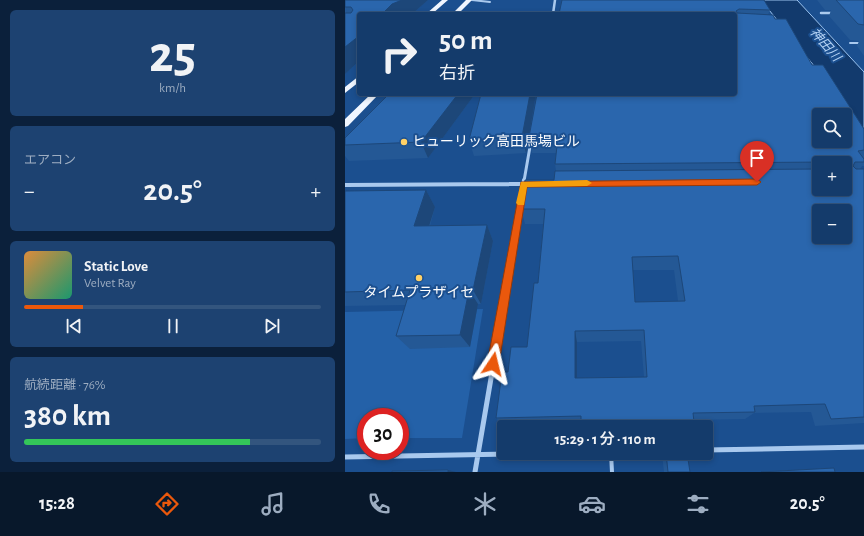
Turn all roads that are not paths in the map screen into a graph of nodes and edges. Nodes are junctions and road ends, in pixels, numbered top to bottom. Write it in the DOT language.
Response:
graph roads {
  1 [pos="445,0"];
  2 [pos="471,0"];
  3 [pos="555,0"];
  4 [pos="490,2"];
  5 [pos="431,12"];
  6 [pos="457,12"];
  7 [pos="553,12"];
  8 [pos="821,14"];
  9 [pos="835,14"];
  10 [pos="850,43"];
  11 [pos="864,43"];
  12 [pos="357,80"];
  13 [pos="346,90"];
  14 [pos="373,96"];
  15 [pos="345,124"];
  16 [pos="531,139"];
  17 [pos="524,184"];
  18 [pos="532,184"];
  19 [pos="345,185"];
  20 [pos="864,447"];
  21 [pos="713,450"];
  22 [pos="478,455"];
  23 [pos="497,455"];
  24 [pos="345,457"];
  25 [pos="611,460"];
  26 [pos="475,472"];
  27 [pos="612,472"];
  1 -- 5 [label="main road"];
  2 -- 4 [label="lane"];
  2 -- 6 [label="main road"];
  3 -- 7 [label="street"];
  8 -- 9 [label="street"];
  10 -- 11 [label="lane"];
  12 -- 13 [label="main road"];
  14 -- 15 [label="main road"];
  16 -- 17 [label="street"];
  17 -- 18 [label="street"];
  17 -- 19 [label="street"];
  17 -- 22 [label="street"];
  20 -- 21 [label="street"];
  22 -- 23 [label="street"];
  22 -- 24 [label="street"];
  22 -- 26 [label="street"];
  25 -- 27 [label="lane"];
}
